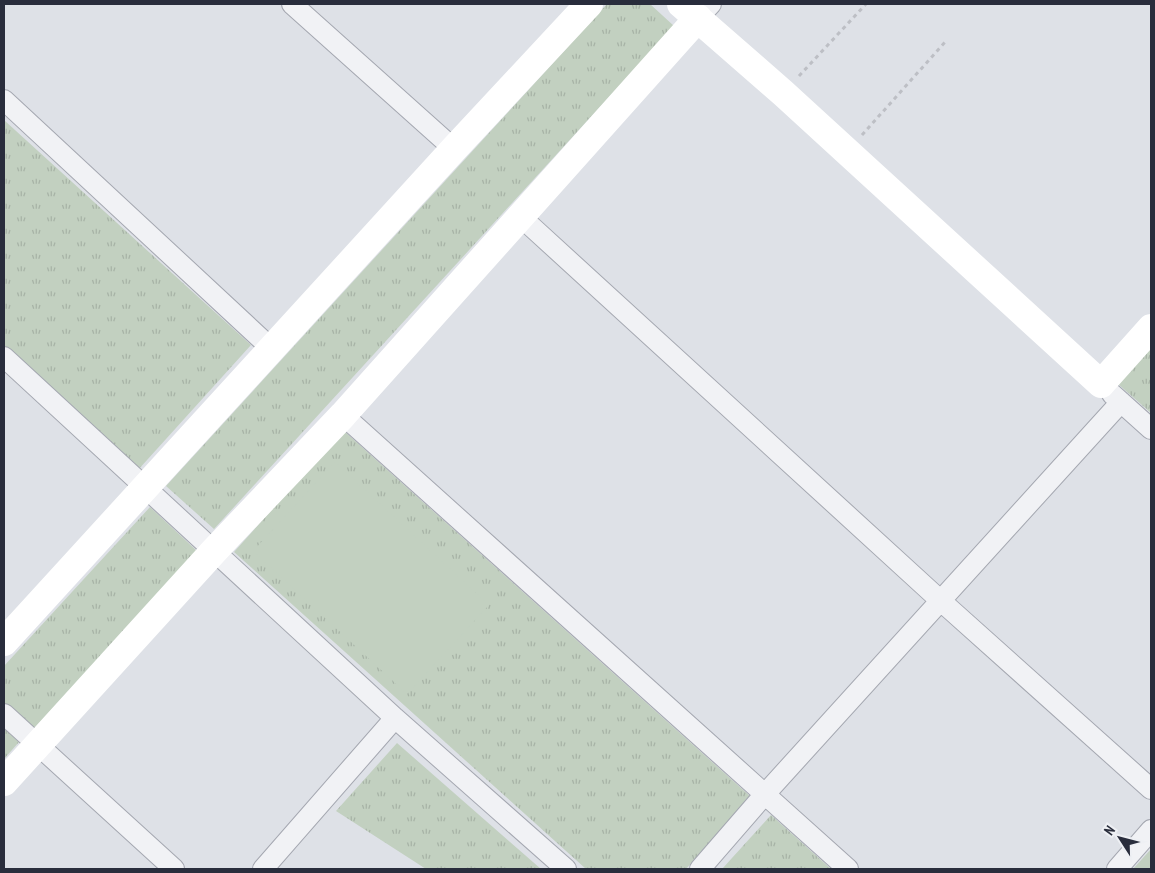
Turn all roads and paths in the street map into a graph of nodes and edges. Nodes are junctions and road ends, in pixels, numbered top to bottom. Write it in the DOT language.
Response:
graph roads {
  1 [pos="292,4"];
  2 [pos="589,4"];
  3 [pos="866,4"];
  4 [pos="697,9"];
  5 [pos="946,41"];
  6 [pos="783,93"];
  7 [pos="4,100"];
  8 [pos="454,149"];
  9 [pos="846,152"];
  10 [pos="521,217"];
  11 [pos="1151,328"];
  12 [pos="272,349"];
  13 [pos="4,357"];
  14 [pos="1101,384"];
  15 [pos="1121,402"];
  16 [pos="343,415"];
  17 [pos="1151,429"];
  18 [pos="145,488"];
  19 [pos="214,551"];
  20 [pos="941,601"];
  21 [pos="4,642"];
  22 [pos="4,714"];
  23 [pos="395,718"];
  24 [pos="36,745"];
  25 [pos="4,782"];
  26 [pos="1151,789"];
  27 [pos="765,794"];
  28 [pos="1151,830"];
  29 [pos="174,869"];
  30 [pos="263,869"];
  31 [pos="566,869"];
  32 [pos="700,869"];
  33 [pos="848,869"];
  34 [pos="1116,869"];
  1 -- 8 [label="street"];
  2 -- 8 [label="main road"];
  3 -- 6 [label="path"];
  4 -- 6 [label="main road"];
  4 -- 10 [label="main road"];
  5 -- 9 [label="path"];
  6 -- 9 [label="main road"];
  7 -- 12 [label="street"];
  8 -- 12 [label="main road"];
  9 -- 14 [label="main road"];
  10 -- 16 [label="main road"];
  10 -- 20 [label="street"];
  11 -- 14 [label="main road"];
  12 -- 18 [label="main road"];
  13 -- 18 [label="street"];
  14 -- 15 [label="street"];
  15 -- 17 [label="street"];
  15 -- 20 [label="street"];
  16 -- 19 [label="main road"];
  16 -- 27 [label="street"];
  18 -- 19 [label="street"];
  18 -- 21 [label="main road"];
  19 -- 23 [label="street"];
  19 -- 24 [label="main road"];
  20 -- 26 [label="street"];
  20 -- 27 [label="street"];
  22 -- 24 [label="street"];
  23 -- 30 [label="street"];
  23 -- 31 [label="street"];
  24 -- 25 [label="main road"];
  24 -- 29 [label="street"];
  27 -- 32 [label="street"];
  27 -- 33 [label="street"];
  28 -- 34 [label="street"];
}
